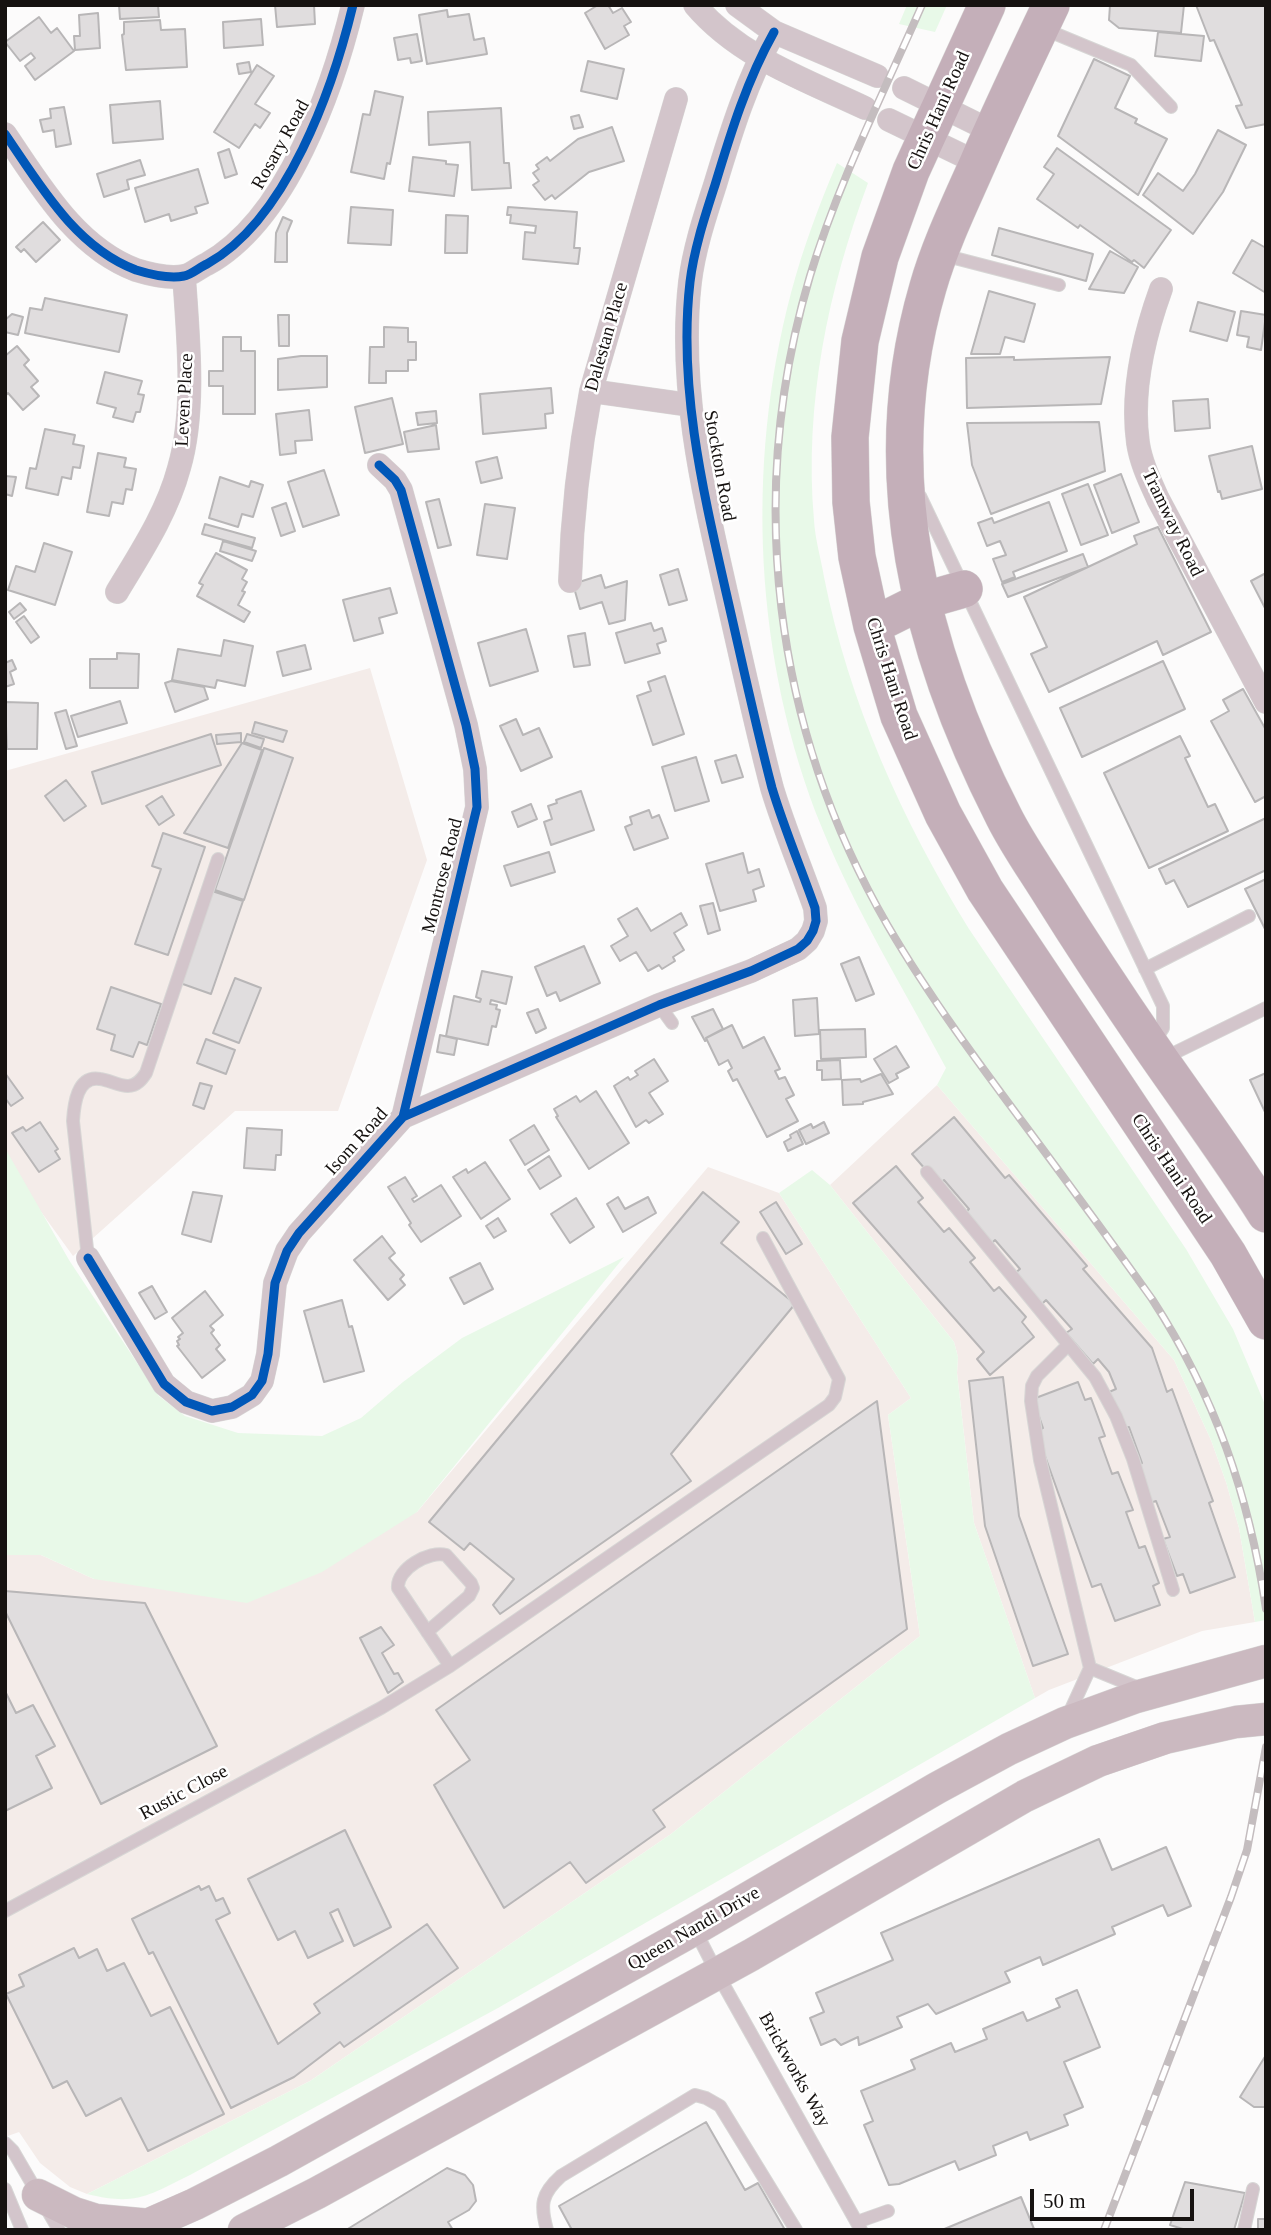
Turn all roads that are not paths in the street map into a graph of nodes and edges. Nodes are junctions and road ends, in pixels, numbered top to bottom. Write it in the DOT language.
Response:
graph roads {
  1 [pos="353,5"];
  2 [pos="695,5"];
  3 [pos="737,5"];
  4 [pos="987,5"];
  5 [pos="1046,17"];
  6 [pos="774,32"];
  7 [pos="759,59"];
  8 [pos="877,76"];
  9 [pos="904,88"];
  10 [pos="676,99"];
  11 [pos="1171,107"];
  12 [pos="865,108"];
  13 [pos="889,120"];
  14 [pos="934,122"];
  15 [pos="5,134"];
  16 [pos="984,147"];
  17 [pos="940,254"];
  18 [pos="184,276"];
  19 [pos="1059,285"];
  20 [pos="1161,289"];
  21 [pos="591,391"];
  22 [pos="691,405"];
  23 [pos="903,457"];
  24 [pos="379,465"];
  25 [pos="570,581"];
  26 [pos="964,589"];
  27 [pos="117,592"];
  28 [pos="922,601"];
  29 [pos="872,626"];
  30 [pos="1266,702"];
  31 [pos="218,859"];
  32 [pos="815,908"];
  33 [pos="1249,916"];
  34 [pos="1145,969"];
  35 [pos="1266,1008"];
  36 [pos="1083,1036"];
  37 [pos="1156,1053"];
  38 [pos="402,1117"];
  39 [pos="927,1172"];
  40 [pos="1266,1214"];
  41 [pos="762,1238"];
  42 [pos="88,1258"];
  43 [pos="1266,1321"];
  44 [pos="1068,1345"];
  45 [pos="1173,1590"];
  46 [pos="427,1632"];
  47 [pos="1266,1661"];
  48 [pos="450,1666"];
  49 [pos="1090,1668"];
  50 [pos="1153,1693"];
  51 [pos="1266,1719"];
  52 [pos="1065,1723"];
  53 [pos="5,1911"];
  54 [pos="695,1929"];
  55 [pos="717,1973"];
  56 [pos="5,2143"];
  57 [pos="5,2189"];
  58 [pos="1253,2189"];
  59 [pos="38,2195"];
  60 [pos="888,2211"];
  61 [pos="859,2226"];
  62 [pos="143,2227"];
  63 [pos="22,2230"];
  64 [pos="59,2230"];
  65 [pos="244,2230"];
  66 [pos="547,2230"];
  67 [pos="796,2230"];
  68 [pos="1244,2230"];
  1 -- 18 [label="street, Rosary Road"];
  2 -- 7 [label="street"];
  3 -- 6 [label="street"];
  4 -- 14 [label="main road, Chris Hani Road"];
  5 -- 11 [label="lane"];
  5 -- 16 [label="main road"];
  6 -- 7 [label="street, Stockton Road"];
  6 -- 8 [label="street"];
  7 -- 12 [label="street"];
  7 -- 22 [label="street, Stockton Road"];
  9 -- 14 [label="street"];
  10 -- 21 [label="street, Dalestan Place"];
  13 -- 14 [label="street"];
  14 -- 16 [label="street"];
  14 -- 16 [label="street"];
  14 -- 29 [label="main road, Chris Hani Road"];
  15 -- 18 [label="street"];
  16 -- 17 [label="main road"];
  17 -- 19 [label="lane"];
  17 -- 23 [label="main road"];
  18 -- 27 [label="street, Leven Place"];
  20 -- 30 [label="street, Tramway Road"];
  21 -- 22 [label="street"];
  21 -- 25 [label="street, Dalestan Place"];
  22 -- 32 [label="street, Stockton Road"];
  23 -- 26 [label="lane"];
  23 -- 28 [label="main road"];
  24 -- 38 [label="street, Montrose Road"];
  26 -- 28 [label="main road"];
  26 -- 34 [label="lane"];
  28 -- 29 [label="main road"];
  28 -- 37 [label="main road"];
  29 -- 36 [label="main road, Chris Hani Road"];
  31 -- 42 [label="lane"];
  32 -- 38 [label="street, Isom Road"];
  33 -- 34 [label="lane"];
  34 -- 37 [label="lane"];
  35 -- 37 [label="lane"];
  36 -- 37 [label="main road"];
  36 -- 43 [label="main road, Chris Hani Road"];
  37 -- 40 [label="main road"];
  38 -- 42 [label="street, Isom Road"];
  39 -- 44 [label="lane"];
  41 -- 48 [label="lane, Rustic Close"];
  44 -- 45 [label="lane"];
  44 -- 49 [label="lane"];
  46 -- 46 [label="lane"];
  46 -- 48 [label="lane"];
  47 -- 50 [label="main road, Queen Nandi Drive"];
  48 -- 53 [label="lane, Rustic Close"];
  49 -- 50 [label="lane"];
  49 -- 52 [label="lane"];
  50 -- 52 [label="main road, Queen Nandi Drive"];
  51 -- 55 [label="main road"];
  52 -- 54 [label="main road, Queen Nandi Drive"];
  54 -- 55 [label="lane, Brickworks Way"];
  54 -- 62 [label="main road, Queen Nandi Drive"];
  55 -- 61 [label="lane, Brickworks Way"];
  55 -- 65 [label="main road"];
  56 -- 59 [label="lane"];
  57 -- 63 [label="lane"];
  58 -- 68 [label="lane"];
  59 -- 62 [label="main road"];
  59 -- 64 [label="lane"];
  60 -- 61 [label="lane"];
  66 -- 67 [label="lane"];
}
